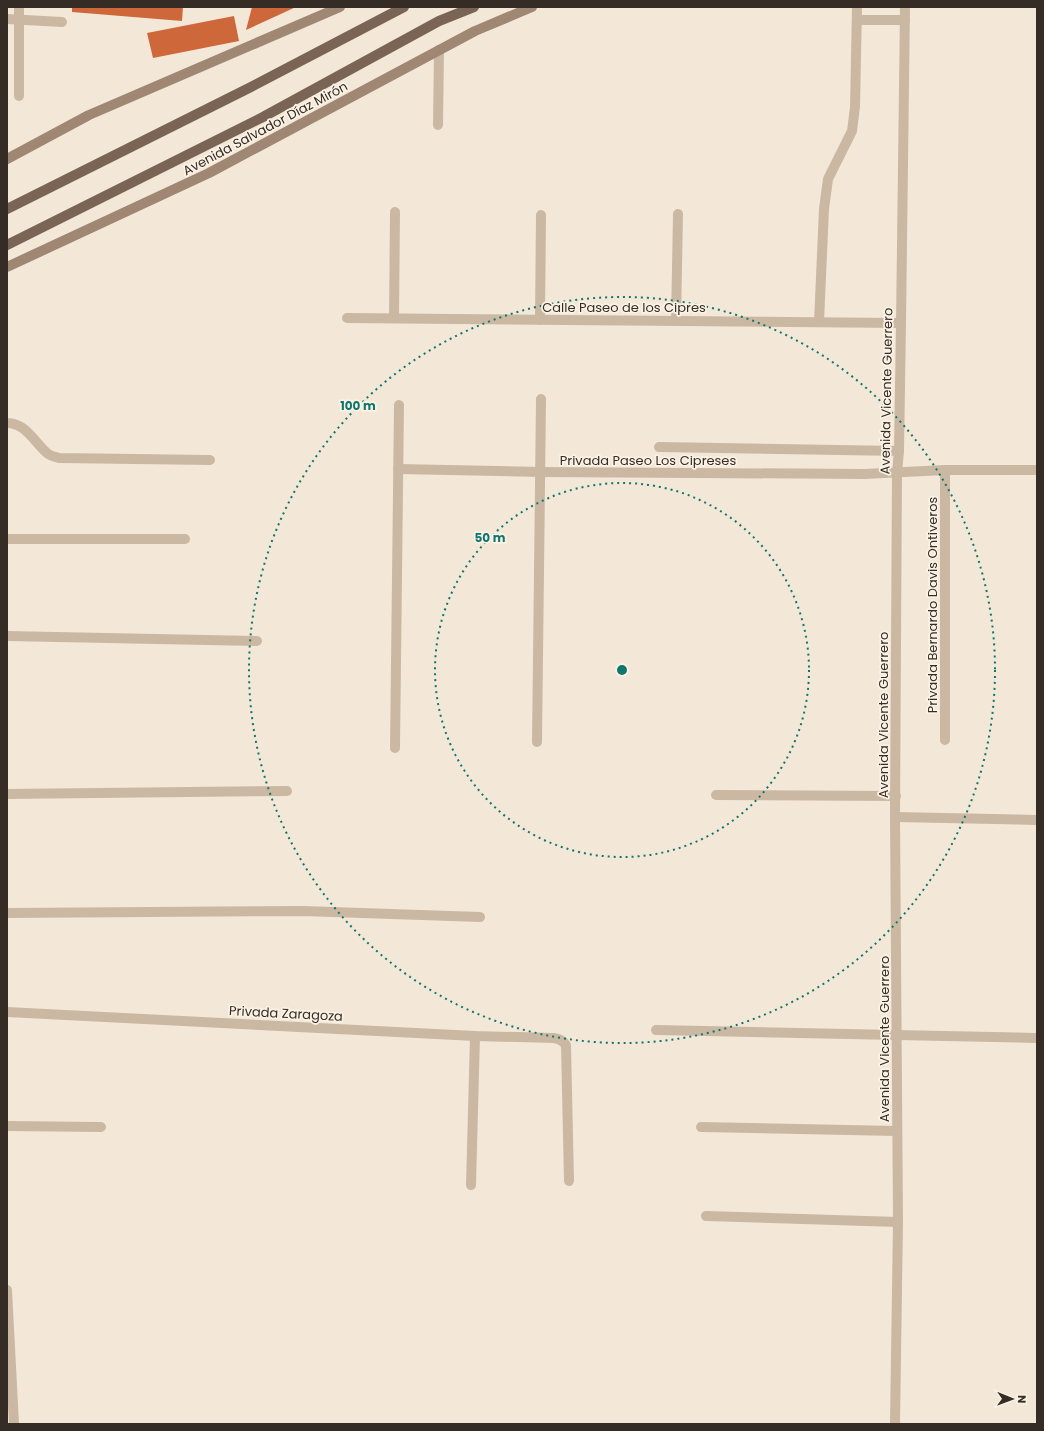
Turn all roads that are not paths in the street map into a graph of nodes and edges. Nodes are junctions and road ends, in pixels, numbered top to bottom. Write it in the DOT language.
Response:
graph roads {
  1 [pos="19,7"];
  2 [pos="340,7"];
  3 [pos="404,7"];
  4 [pos="474,7"];
  5 [pos="532,7"];
  6 [pos="858,7"];
  7 [pos="905,7"];
  8 [pos="7,19"];
  9 [pos="19,20"];
  10 [pos="858,20"];
  11 [pos="905,20"];
  12 [pos="62,22"];
  13 [pos="439,50"];
  14 [pos="19,96"];
  15 [pos="438,125"];
  16 [pos="7,159"];
  17 [pos="7,209"];
  18 [pos="395,212"];
  19 [pos="678,214"];
  20 [pos="541,215"];
  21 [pos="7,245"];
  22 [pos="7,267"];
  23 [pos="347,318"];
  24 [pos="394,318"];
  25 [pos="540,320"];
  26 [pos="676,321"];
  27 [pos="819,322"];
  28 [pos="901,323"];
  29 [pos="541,399"];
  30 [pos="399,405"];
  31 [pos="7,423"];
  32 [pos="659,447"];
  33 [pos="899,451"];
  34 [pos="210,460"];
  35 [pos="398,469"];
  36 [pos="944,470"];
  37 [pos="1037,470"];
  38 [pos="541,472"];
  39 [pos="897,473"];
  40 [pos="7,539"];
  41 [pos="185,539"];
  42 [pos="7,636"];
  43 [pos="258,640"];
  44 [pos="945,740"];
  45 [pos="537,742"];
  46 [pos="395,748"];
  47 [pos="287,791"];
  48 [pos="7,794"];
  49 [pos="716,795"];
  50 [pos="896,796"];
  51 [pos="896,817"];
  52 [pos="1037,820"];
  53 [pos="7,913"];
  54 [pos="480,917"];
  55 [pos="7,1012"];
  56 [pos="656,1030"];
  57 [pos="475,1036"];
  58 [pos="897,1036"];
  59 [pos="1037,1038"];
  60 [pos="7,1126"];
  61 [pos="101,1127"];
  62 [pos="701,1127"];
  63 [pos="897,1131"];
  64 [pos="569,1181"];
  65 [pos="471,1185"];
  66 [pos="706,1216"];
  67 [pos="898,1222"];
  68 [pos="7,1290"];
  69 [pos="14,1424"];
  70 [pos="895,1424"];
  1 -- 9 [label="street"];
  2 -- 16 [label="street"];
  3 -- 17 [label="main road"];
  4 -- 21 [label="main road, Avenida Salvador Díaz Mirón"];
  5 -- 13 [label="street, Avenida Salvador Díaz Mirón"];
  6 -- 10 [label="street"];
  7 -- 11 [label="street, Avenida Vicente Guerrero"];
  8 -- 9 [label="street"];
  9 -- 12 [label="street"];
  9 -- 14 [label="street"];
  10 -- 11 [label="street"];
  10 -- 27 [label="street"];
  11 -- 28 [label="street, Avenida Vicente Guerrero"];
  13 -- 15 [label="street"];
  13 -- 22 [label="street, Avenida Salvador Díaz Mirón"];
  18 -- 24 [label="street"];
  19 -- 26 [label="street"];
  20 -- 25 [label="street"];
  23 -- 24 [label="street, Calle Paseo de los Cipres"];
  24 -- 25 [label="street, Calle Paseo de los Cipres"];
  25 -- 26 [label="street, Calle Paseo de los Cipres"];
  26 -- 27 [label="street, Calle Paseo de los Cipres"];
  27 -- 28 [label="street, Calle Paseo de los Cipres"];
  28 -- 33 [label="street, Avenida Vicente Guerrero"];
  29 -- 38 [label="street"];
  30 -- 35 [label="street"];
  31 -- 34 [label="street"];
  32 -- 33 [label="street"];
  33 -- 39 [label="street, Avenida Vicente Guerrero"];
  35 -- 38 [label="street, Privada Paseo Los Cipreses"];
  35 -- 46 [label="street"];
  36 -- 37 [label="street, Privada Paseo Los Cipreses"];
  36 -- 39 [label="street, Privada Paseo Los Cipreses"];
  36 -- 44 [label="street, Privada Bernardo Davis Ontiveros"];
  38 -- 39 [label="street, Privada Paseo Los Cipreses"];
  38 -- 45 [label="street"];
  39 -- 50 [label="street, Avenida Vicente Guerrero"];
  40 -- 41 [label="street"];
  42 -- 43 [label="street"];
  47 -- 48 [label="street"];
  49 -- 50 [label="street"];
  50 -- 51 [label="street, Avenida Vicente Guerrero"];
  51 -- 52 [label="street"];
  51 -- 58 [label="street, Avenida Vicente Guerrero"];
  53 -- 54 [label="street"];
  55 -- 57 [label="street, Privada Zaragoza"];
  56 -- 58 [label="street"];
  57 -- 64 [label="street, Privada Zaragoza"];
  57 -- 65 [label="street"];
  58 -- 59 [label="street"];
  58 -- 63 [label="street, Avenida Vicente Guerrero"];
  60 -- 61 [label="street"];
  62 -- 63 [label="street"];
  63 -- 67 [label="street, Avenida Vicente Guerrero"];
  66 -- 67 [label="street"];
  67 -- 70 [label="street, Avenida Vicente Guerrero"];
  68 -- 69 [label="street"];
}
